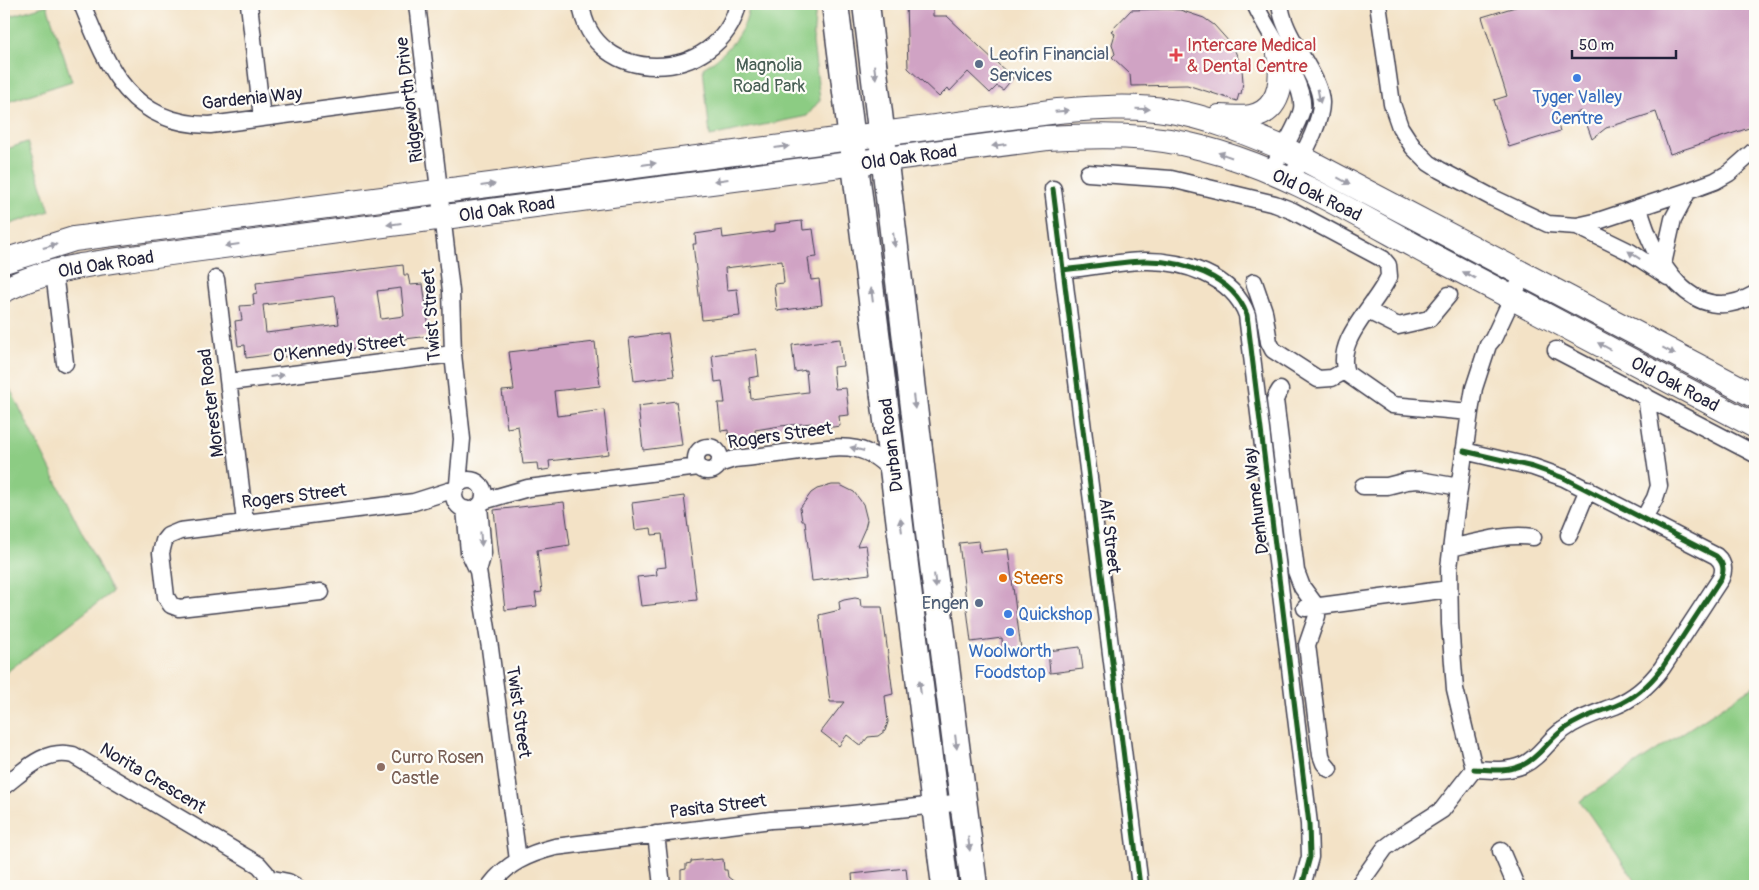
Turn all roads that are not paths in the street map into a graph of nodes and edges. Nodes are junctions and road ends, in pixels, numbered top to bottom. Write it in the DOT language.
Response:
graph roads {
  1 [pos="82,4"];
  2 [pos="249,4"];
  3 [pos="417,4"];
  4 [pos="581,4"];
  5 [pos="738,4"];
  6 [pos="835,4"];
  7 [pos="866,4"];
  8 [pos="1255,4"];
  9 [pos="1280,4"];
  10 [pos="1287,4"];
  11 [pos="1378,4"];
  12 [pos="1287,47"];
  13 [pos="428,96"];
  14 [pos="1187,115"];
  15 [pos="262,118"];
  16 [pos="882,134"];
  17 [pos="852,138"];
  18 [pos="1755,150"];
  19 [pos="1292,153"];
  20 [pos="886,160"];
  21 [pos="856,164"];
  22 [pos="1088,173"];
  23 [pos="1280,176"];
  24 [pos="1053,189"];
  25 [pos="440,191"];
  26 [pos="1688,191"];
  27 [pos="1639,208"];
  28 [pos="442,218"];
  29 [pos="1577,226"];
  30 [pos="4,261"];
  31 [pos="1662,264"];
  32 [pos="1063,270"];
  33 [pos="54,272"];
  34 [pos="1528,277"];
  35 [pos="216,279"];
  36 [pos="1675,281"];
  37 [pos="1254,282"];
  38 [pos="4,290"];
  39 [pos="1755,294"];
  40 [pos="1449,295"];
  41 [pos="1517,300"];
  42 [pos="1368,311"];
  43 [pos="1556,350"];
  44 [pos="453,354"];
  45 [pos="64,363"];
  46 [pos="1345,371"];
  47 [pos="229,382"];
  48 [pos="1280,390"];
  49 [pos="1646,396"];
  50 [pos="1755,396"];
  51 [pos="1470,412"];
  52 [pos="1755,426"];
  53 [pos="462,439"];
  54 [pos="1464,451"];
  55 [pos="1755,454"];
  56 [pos="895,477"];
  57 [pos="1362,486"];
  58 [pos="456,487"];
  59 [pos="1459,487"];
  60 [pos="1588,489"];
  61 [pos="474,498"];
  62 [pos="414,502"];
  63 [pos="1644,518"];
  64 [pos="245,522"];
  65 [pos="1569,536"];
  66 [pos="1534,537"];
  67 [pos="1451,548"];
  68 [pos="1449,588"];
  69 [pos="321,592"];
  70 [pos="1310,607"];
  71 [pos="1329,769"];
  72 [pos="1474,770"];
  73 [pos="4,786"];
  74 [pos="964,802"];
  75 [pos="934,805"];
  76 [pos="656,834"];
  77 [pos="1501,851"];
  78 [pos="518,860"];
  79 [pos="268,882"];
  80 [pos="295,886"];
  81 [pos="490,886"];
  82 [pos="662,886"];
  83 [pos="945,886"];
  84 [pos="974,886"];
  85 [pos="1140,886"];
  86 [pos="1302,886"];
  87 [pos="1358,886"];
  88 [pos="1516,886"];
  1 -- 15 [label="street, Gardenia Way"];
  2 -- 15 [label="street"];
  3 -- 13 [label="street, Ridgeworth Drive"];
  4 -- 5 [label="street"];
  6 -- 17 [label="main road, Durban Road"];
  7 -- 16 [label="main road, Durban Road, one-way"];
  8 -- 12 [label="street"];
  9 -- 12 [label="street"];
  10 -- 12 [label="street"];
  11 -- 29 [label="street"];
  12 -- 14 [label="main road"];
  12 -- 19 [label="street"];
  13 -- 15 [label="street, Gardenia Way"];
  13 -- 25 [label="street, Ridgeworth Drive"];
  16 -- 14 [label="main road, Old Oak Road, one-way"];
  14 -- 19 [label="main road, Old Oak Road"];
  16 -- 17 [label="main road, Old Oak Road"];
  16 -- 20 [label="main road, Durban Road"];
  17 -- 21 [label="main road, Durban Road"];
  25 -- 17 [label="main road, Old Oak Road, one-way"];
  18 -- 26 [label="street"];
  19 -- 23 [label="street"];
  19 -- 34 [label="main road, Old Oak Road, one-way"];
  20 -- 21 [label="main road, Old Oak Road"];
  23 -- 20 [label="main road, Old Oak Road, one-way"];
  20 -- 74 [label="main road, Durban Road, one-way"];
  21 -- 28 [label="main road, Old Oak Road, one-way"];
  56 -- 21 [label="main road, Durban Road, one-way"];
  22 -- 42 [label="street"];
  41 -- 23 [label="main road, Old Oak Road, one-way"];
  24 -- 32 [label="street, Alf Street"];
  25 -- 28 [label="street, Ridgeworth Drive"];
  30 -- 25 [label="main road, Old Oak Road, one-way"];
  26 -- 27 [label="street"];
  26 -- 31 [label="street"];
  27 -- 29 [label="street"];
  27 -- 31 [label="street"];
  28 -- 33 [label="main road, Old Oak Road, one-way"];
  28 -- 44 [label="street, Twist Street"];
  36 -- 29 [label="street, one-way"];
  31 -- 36 [label="street"];
  32 -- 85 [label="street, Alf Street"];
  32 -- 86 [label="street, Denhume Way"];
  33 -- 38 [label="main road, Old Oak Road"];
  33 -- 45 [label="street"];
  34 -- 41 [label="street"];
  34 -- 50 [label="main road, Old Oak Road, one-way"];
  35 -- 47 [label="street, Morester Road"];
  36 -- 39 [label="street"];
  37 -- 46 [label="street"];
  40 -- 42 [label="street"];
  41 -- 51 [label="street"];
  52 -- 41 [label="main road, Old Oak Road, one-way"];
  42 -- 46 [label="street"];
  43 -- 49 [label="street"];
  47 -- 44 [label="street, O'Kennedy Street, one-way"];
  44 -- 53 [label="street, Twist Street"];
  46 -- 51 [label="street"];
  47 -- 64 [label="street, Morester Road"];
  48 -- 70 [label="street"];
  49 -- 55 [label="street"];
  49 -- 63 [label="street"];
  51 -- 54 [label="street"];
  53 -- 58 [label="street, Twist Street"];
  53 -- 61 [label="street, Twist Street"];
  54 -- 59 [label="street"];
  54 -- 60 [label="street"];
  56 -- 61 [label="street, Rogers Street, one-way"];
  75 -- 56 [label="main road, Durban Road, one-way"];
  57 -- 59 [label="street"];
  58 -- 61 [label="street, Twist Street"];
  58 -- 61 [label="street, Rogers Street"];
  58 -- 62 [label="street, Rogers Street"];
  59 -- 67 [label="street"];
  60 -- 63 [label="street"];
  60 -- 65 [label="street"];
  61 -- 62 [label="street, Rogers Street"];
  61 -- 78 [label="street, Twist Street"];
  62 -- 64 [label="street, Rogers Street"];
  63 -- 72 [label="street"];
  64 -- 69 [label="street, Rogers Street"];
  66 -- 67 [label="street"];
  67 -- 68 [label="street"];
  68 -- 70 [label="street"];
  68 -- 72 [label="street"];
  70 -- 71 [label="street"];
  72 -- 87 [label="street"];
  73 -- 79 [label="street, Norita Crescent"];
  74 -- 75 [label="street, Pasita Street"];
  74 -- 84 [label="main road, Durban Road, one-way"];
  75 -- 76 [label="street, Pasita Street"];
  75 -- 83 [label="main road, Durban Road"];
  76 -- 78 [label="street, Pasita Street"];
  76 -- 82 [label="street"];
  77 -- 88 [label="street"];
  78 -- 81 [label="street, Pasita Street"];
  79 -- 80 [label="street"];
}
